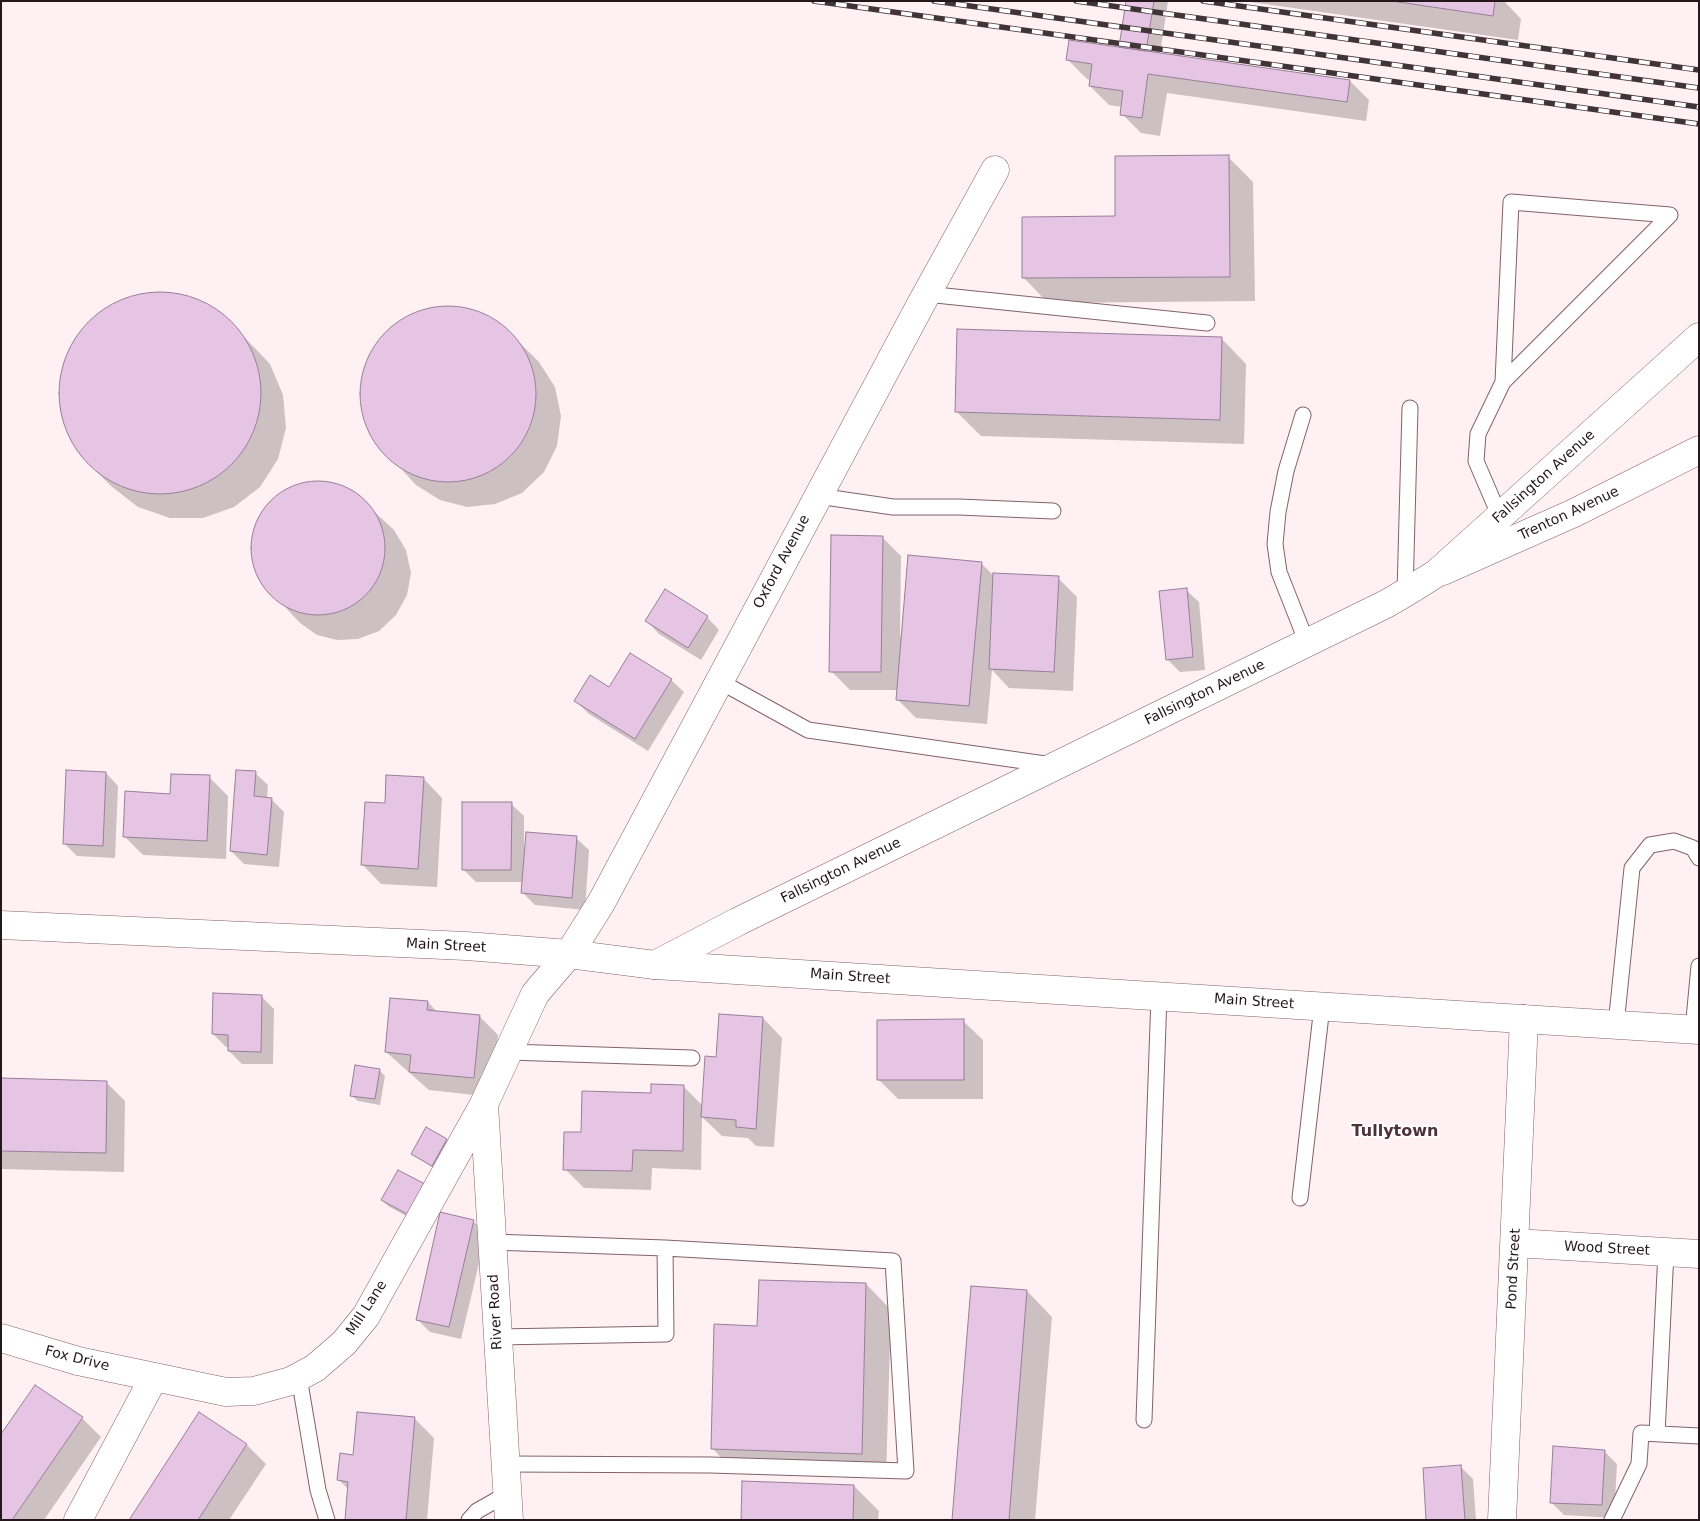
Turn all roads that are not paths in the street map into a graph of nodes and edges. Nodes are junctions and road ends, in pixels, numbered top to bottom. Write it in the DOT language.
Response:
graph roads {
  1 [pos="995,170"];
  2 [pos="926,294"];
  3 [pos="1207,322"];
  4 [pos="1699,337"];
  5 [pos="1503,382"];
  6 [pos="1410,408"];
  7 [pos="1303,415"];
  8 [pos="1699,450"];
  9 [pos="818,496"];
  10 [pos="1053,512"];
  11 [pos="1500,517"];
  12 [pos="1437,573"];
  13 [pos="1405,593"];
  14 [pos="1307,643"];
  15 [pos="719,681"];
  16 [pos="1056,766"];
  17 [pos="1699,858"];
  18 [pos="1,925"];
  19 [pos="569,954"];
  20 [pos="655,965"];
  21 [pos="1699,966"];
  22 [pos="1159,996"];
  23 [pos="1322,1006"];
  24 [pos="1524,1019"];
  25 [pos="1616,1025"];
  26 [pos="1696,1030"];
  27 [pos="509,1052"];
  28 [pos="692,1058"];
  29 [pos="484,1104"];
  30 [pos="1300,1198"];
  31 [pos="492,1242"];
  32 [pos="1515,1243"];
  33 [pos="665,1248"];
  34 [pos="1666,1252"];
  35 [pos="1699,1254"];
  36 [pos="498,1337"];
  37 [pos="1,1338"];
  38 [pos="299,1376"];
  39 [pos="154,1377"];
  40 [pos="1144,1420"];
  41 [pos="1657,1434"];
  42 [pos="1699,1436"];
  43 [pos="506,1464"];
  44 [pos="508,1507"];
  45 [pos="78,1520"];
  46 [pos="327,1520"];
  47 [pos="469,1520"];
  48 [pos="1502,1520"];
  49 [pos="1612,1520"];
  1 -- 2 [label="street, Oxford Avenue"];
  2 -- 3 [label="lane"];
  2 -- 9 [label="street, Oxford Avenue"];
  4 -- 11 [label="street, Fallsington Avenue"];
  5 -- 5 [label="lane"];
  5 -- 11 [label="lane"];
  6 -- 13 [label="lane"];
  7 -- 14 [label="lane"];
  8 -- 12 [label="street, Trenton Avenue"];
  9 -- 10 [label="lane"];
  9 -- 15 [label="street, Oxford Avenue"];
  11 -- 12 [label="street, Fallsington Avenue"];
  12 -- 13 [label="street, Fallsington Avenue"];
  13 -- 14 [label="street, Fallsington Avenue"];
  14 -- 16 [label="street, Fallsington Avenue"];
  15 -- 16 [label="lane"];
  15 -- 19 [label="street, Oxford Avenue"];
  16 -- 20 [label="street, Fallsington Avenue"];
  17 -- 25 [label="lane"];
  18 -- 19 [label="street, Main Street"];
  19 -- 20 [label="street, Main Street"];
  19 -- 27 [label="street, Mill Lane"];
  20 -- 22 [label="street, Main Street"];
  21 -- 26 [label="lane"];
  22 -- 23 [label="street, Main Street"];
  22 -- 40 [label="lane"];
  23 -- 24 [label="street, Main Street"];
  23 -- 30 [label="lane"];
  24 -- 25 [label="street, Main Street"];
  24 -- 32 [label="street, Pond Street"];
  25 -- 26 [label="street, Main Street"];
  27 -- 28 [label="lane"];
  27 -- 29 [label="street, Mill Lane"];
  29 -- 31 [label="street, River Road"];
  29 -- 38 [label="street, Mill Lane"];
  31 -- 33 [label="lane"];
  31 -- 36 [label="street, River Road"];
  32 -- 34 [label="street, Wood Street"];
  32 -- 48 [label="street, Pond Street"];
  33 -- 36 [label="lane"];
  33 -- 43 [label="lane"];
  34 -- 35 [label="street, Wood Street"];
  34 -- 41 [label="lane"];
  36 -- 43 [label="street, River Road"];
  37 -- 39 [label="street, Fox Drive"];
  38 -- 39 [label="street, Mill Lane"];
  38 -- 46 [label="lane"];
  39 -- 45 [label="street"];
  41 -- 42 [label="lane"];
  41 -- 49 [label="lane"];
  43 -- 44 [label="street, River Road"];
  44 -- 47 [label="lane"];
}
